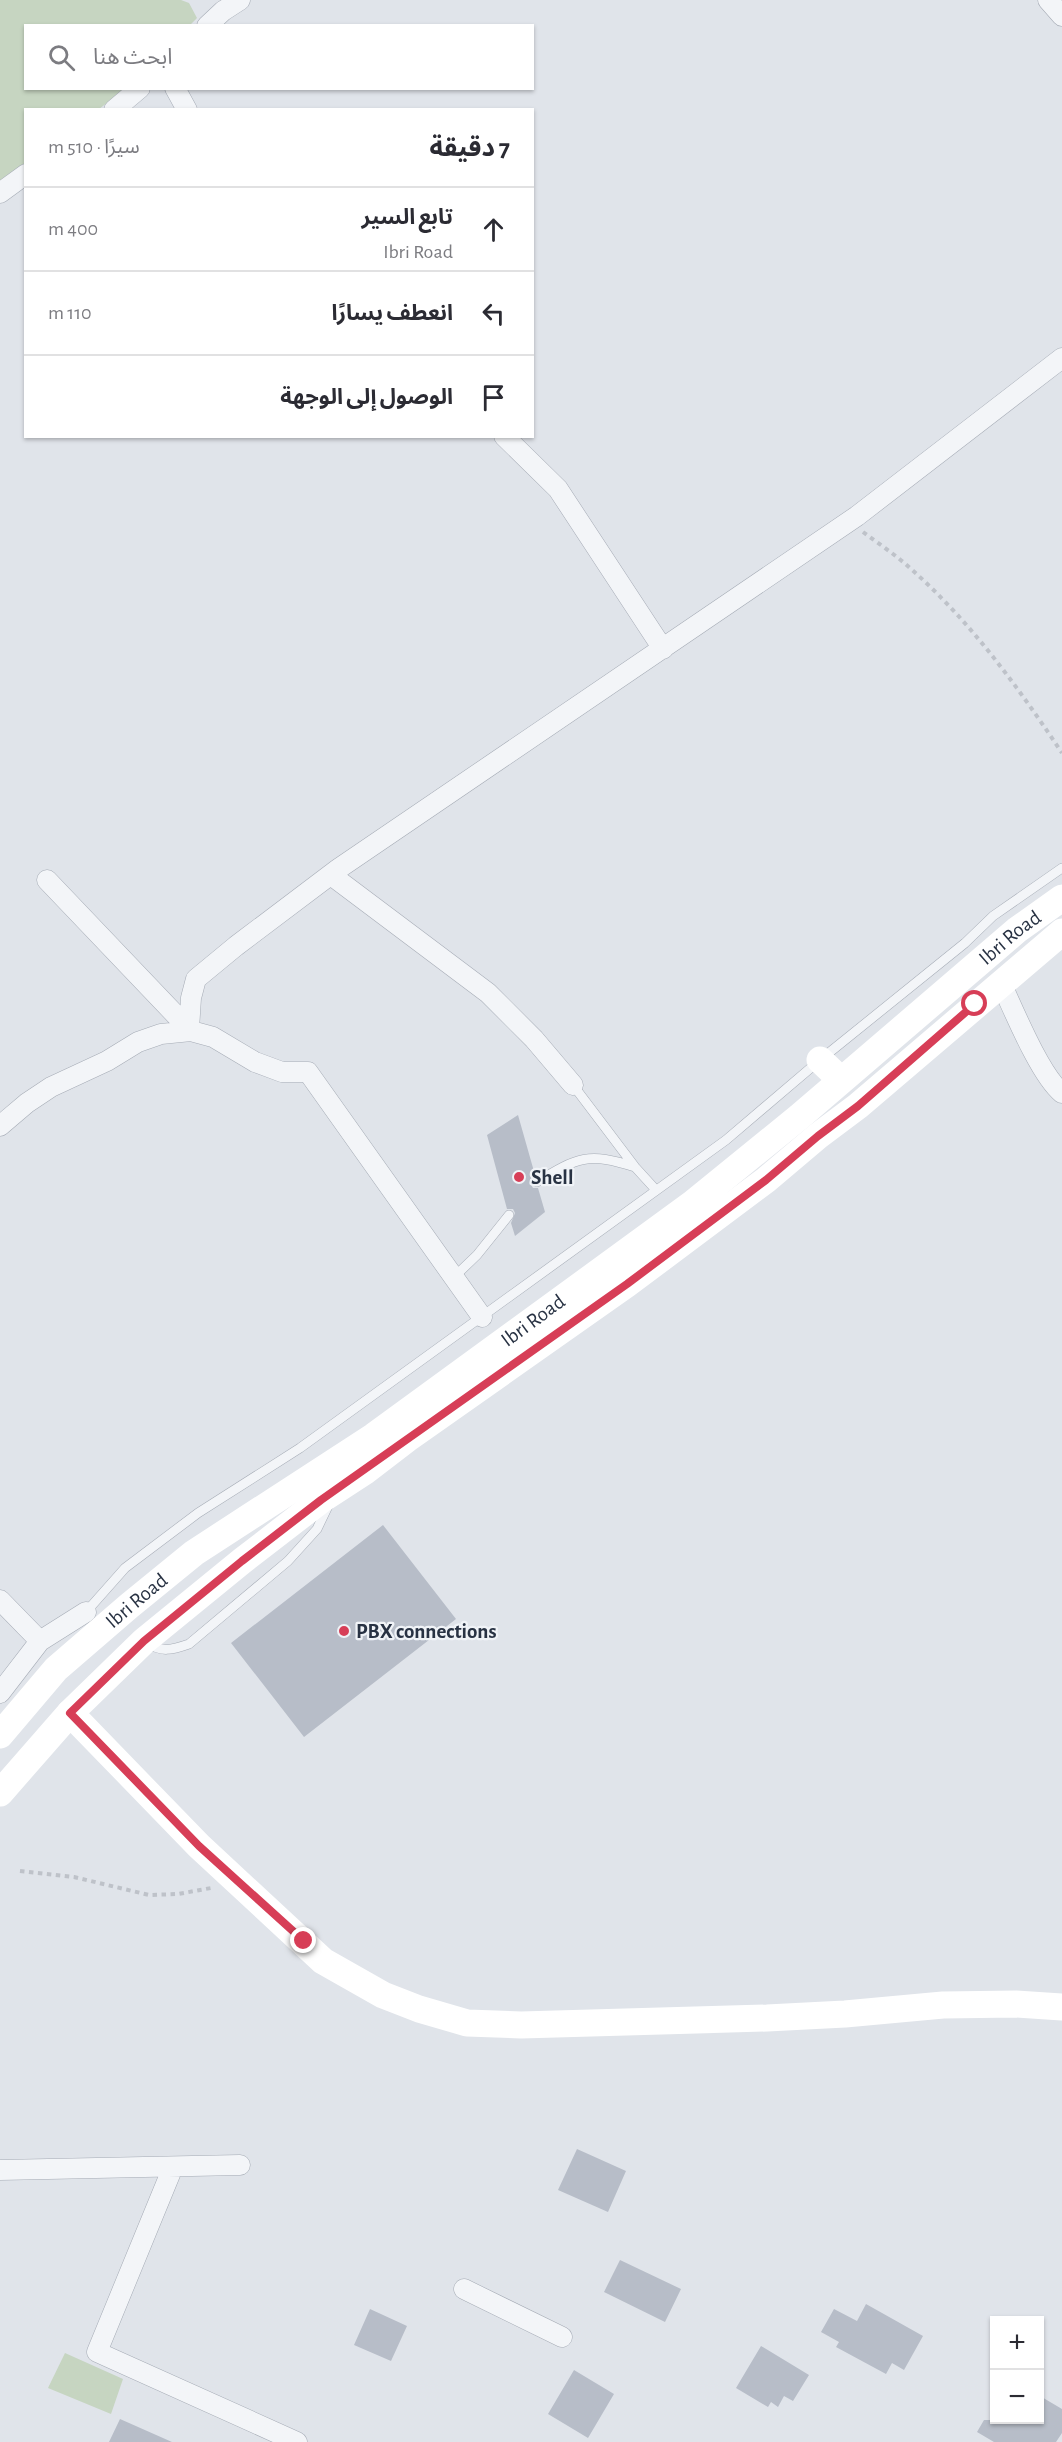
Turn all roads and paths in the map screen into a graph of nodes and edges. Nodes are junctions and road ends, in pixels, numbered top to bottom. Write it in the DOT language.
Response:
graph roads {
  1 [pos="240,0"];
  2 [pos="1048,0"];
  3 [pos="1062,16"];
  4 [pos="209,24"];
  5 [pos="138,90"];
  6 [pos="176,90"];
  7 [pos="116,108"];
  8 [pos="186,108"];
  9 [pos="24,175"];
  10 [pos="0,193"];
  11 [pos="1062,358"];
  12 [pos="506,438"];
  13 [pos="850,521"];
  14 [pos="663,649"];
  15 [pos="1062,753"];
  16 [pos="1062,868"];
  17 [pos="331,874"];
  18 [pos="47,880"];
  19 [pos="1062,898"];
  20 [pos="1062,932"];
  21 [pos="1001,983"];
  22 [pos="190,1030"];
  23 [pos="820,1060"];
  24 [pos="841,1080"];
  25 [pos="573,1085"];
  26 [pos="1062,1093"];
  27 [pos="0,1126"];
  28 [pos="635,1167"];
  29 [pos="537,1182"];
  30 [pos="656,1190"];
  31 [pos="509,1215"];
  32 [pos="453,1278"];
  33 [pos="482,1317"];
  34 [pos="194,1553"];
  35 [pos="0,1600"];
  36 [pos="86,1612"];
  37 [pos="40,1641"];
  38 [pos="144,1641"];
  39 [pos="0,1693"];
  40 [pos="70,1713"];
  41 [pos="0,1735"];
  42 [pos="0,1793"];
  43 [pos="20,1871"];
  44 [pos="246,1890"];
  45 [pos="1062,2007"];
  46 [pos="240,2165"];
  47 [pos="173,2167"];
  48 [pos="0,2170"];
  49 [pos="464,2289"];
  50 [pos="562,2337"];
  51 [pos="297,2442"];
  1 -- 4 [label="street"];
  2 -- 3 [label="street"];
  5 -- 7 [label="street"];
  6 -- 8 [label="street"];
  9 -- 10 [label="street"];
  11 -- 13 [label="street"];
  12 -- 14 [label="street"];
  13 -- 14 [label="street"];
  13 -- 15 [label="path"];
  14 -- 17 [label="street"];
  16 -- 23 [label="lane"];
  17 -- 22 [label="street"];
  17 -- 25 [label="street"];
  18 -- 22 [label="street"];
  19 -- 24 [label="main road, Ibri Road"];
  20 -- 21 [label="main road, Ibri Road"];
  21 -- 26 [label="street"];
  21 -- 38 [label="main road, Ibri Road"];
  22 -- 27 [label="street"];
  22 -- 32 [label="street"];
  23 -- 24 [label="main road"];
  23 -- 30 [label="lane"];
  24 -- 34 [label="main road, Ibri Road"];
  25 -- 28 [label="lane"];
  28 -- 29 [label="lane"];
  28 -- 30 [label="lane"];
  30 -- 33 [label="lane"];
  31 -- 32 [label="lane"];
  32 -- 33 [label="street"];
  33 -- 36 [label="lane"];
  34 -- 38 [label="main road"];
  34 -- 41 [label="main road, Ibri Road"];
  35 -- 37 [label="street"];
  36 -- 37 [label="street"];
  37 -- 39 [label="street"];
  38 -- 40 [label="main road, Ibri Road"];
  40 -- 42 [label="main road, Ibri Road"];
  40 -- 44 [label="main road"];
  43 -- 44 [label="path"];
  44 -- 45 [label="main road"];
  46 -- 47 [label="street"];
  47 -- 48 [label="street"];
  47 -- 51 [label="street"];
  49 -- 50 [label="street"];
}
